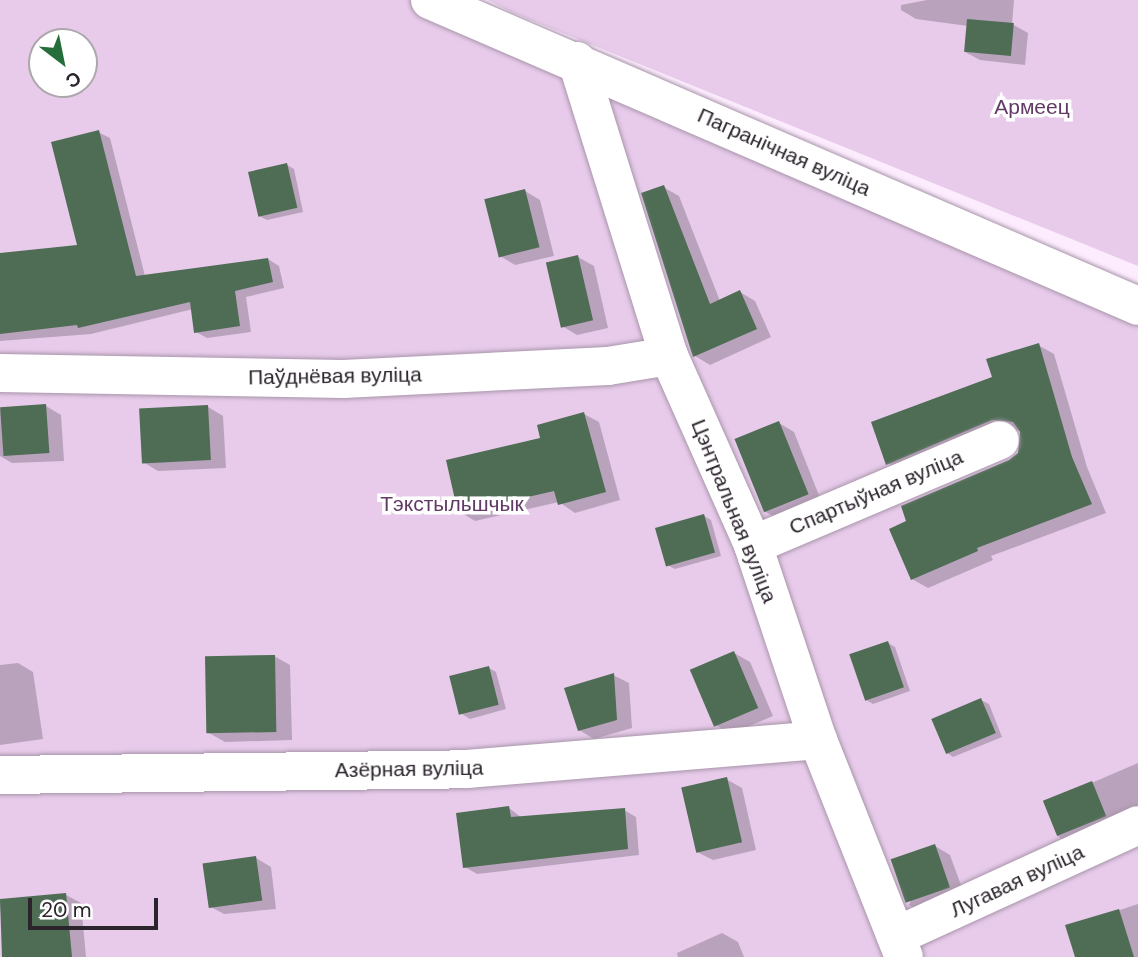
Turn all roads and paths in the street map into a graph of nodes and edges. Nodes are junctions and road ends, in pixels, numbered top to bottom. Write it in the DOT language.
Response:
graph roads {
  1 [pos="430,0"];
  2 [pos="577,61"];
  3 [pos="1138,306"];
  4 [pos="669,356"];
  5 [pos="0,373"];
  6 [pos="1000,440"];
  7 [pos="753,545"];
  8 [pos="818,740"];
  9 [pos="0,775"];
  10 [pos="1138,825"];
  11 [pos="900,946"];
  1 -- 2 [label="street, Пагранічная вуліца"];
  2 -- 3 [label="street, Пагранічная вуліца"];
  2 -- 4 [label="street, Цэнтральная вуліца"];
  4 -- 5 [label="street, Паўднёвая вуліца"];
  4 -- 7 [label="street, Цэнтральная вуліца"];
  6 -- 7 [label="street, Спартыўная вуліца"];
  7 -- 8 [label="street, Цэнтральная вуліца"];
  8 -- 9 [label="street, Азёрная вуліца"];
  8 -- 11 [label="street, Цэнтральная вуліца"];
  10 -- 11 [label="street, Лугавая вуліца"];
}
